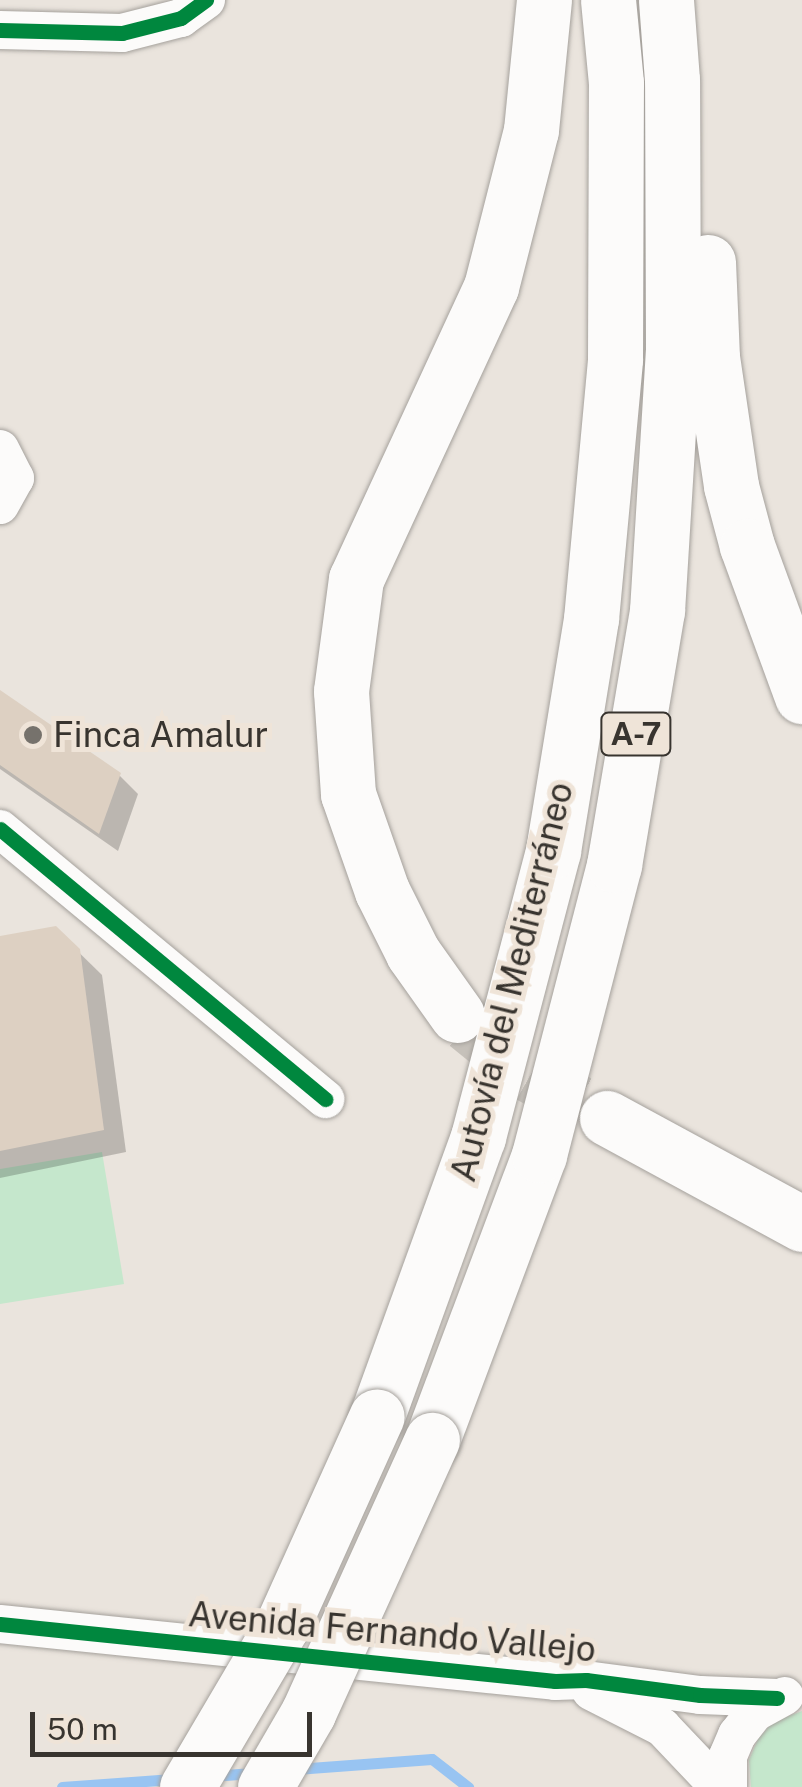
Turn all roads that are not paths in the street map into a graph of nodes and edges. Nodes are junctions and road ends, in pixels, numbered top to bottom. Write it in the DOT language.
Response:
graph roads {
  1 [pos="206,0"];
  2 [pos="544,0"];
  3 [pos="608,0"];
  4 [pos="666,0"];
  5 [pos="694,0"];
  6 [pos="0,30"];
  7 [pos="0,449"];
  8 [pos="0,505"];
  9 [pos="802,696"];
  10 [pos="0,828"];
  11 [pos="457,1015"];
  12 [pos="325,1099"];
  13 [pos="607,1118"];
  14 [pos="802,1224"];
  15 [pos="0,1624"];
  16 [pos="556,1681"];
  17 [pos="790,1695"];
  18 [pos="187,1787"];
  19 [pos="264,1787"];
  20 [pos="719,1787"];
  21 [pos="728,1787"];
  1 -- 6 [label="street"];
  2 -- 11 [label="highway"];
  3 -- 18 [label="highway, Autovía del Mediterráneo / A-7, bridge"];
  4 -- 19 [label="highway, Autovía del Mediterráneo / A-7, bridge"];
  5 -- 9 [label="highway"];
  7 -- 8 [label="street"];
  10 -- 12 [label="street"];
  13 -- 14 [label="highway"];
  15 -- 16 [label="street, Avenida Fernando Vallejo"];
  16 -- 17 [label="street, Avenida Fernando Vallejo"];
  16 -- 20 [label="street, Avenida Fernando Vallejo"];
  17 -- 21 [label="street"];
}
